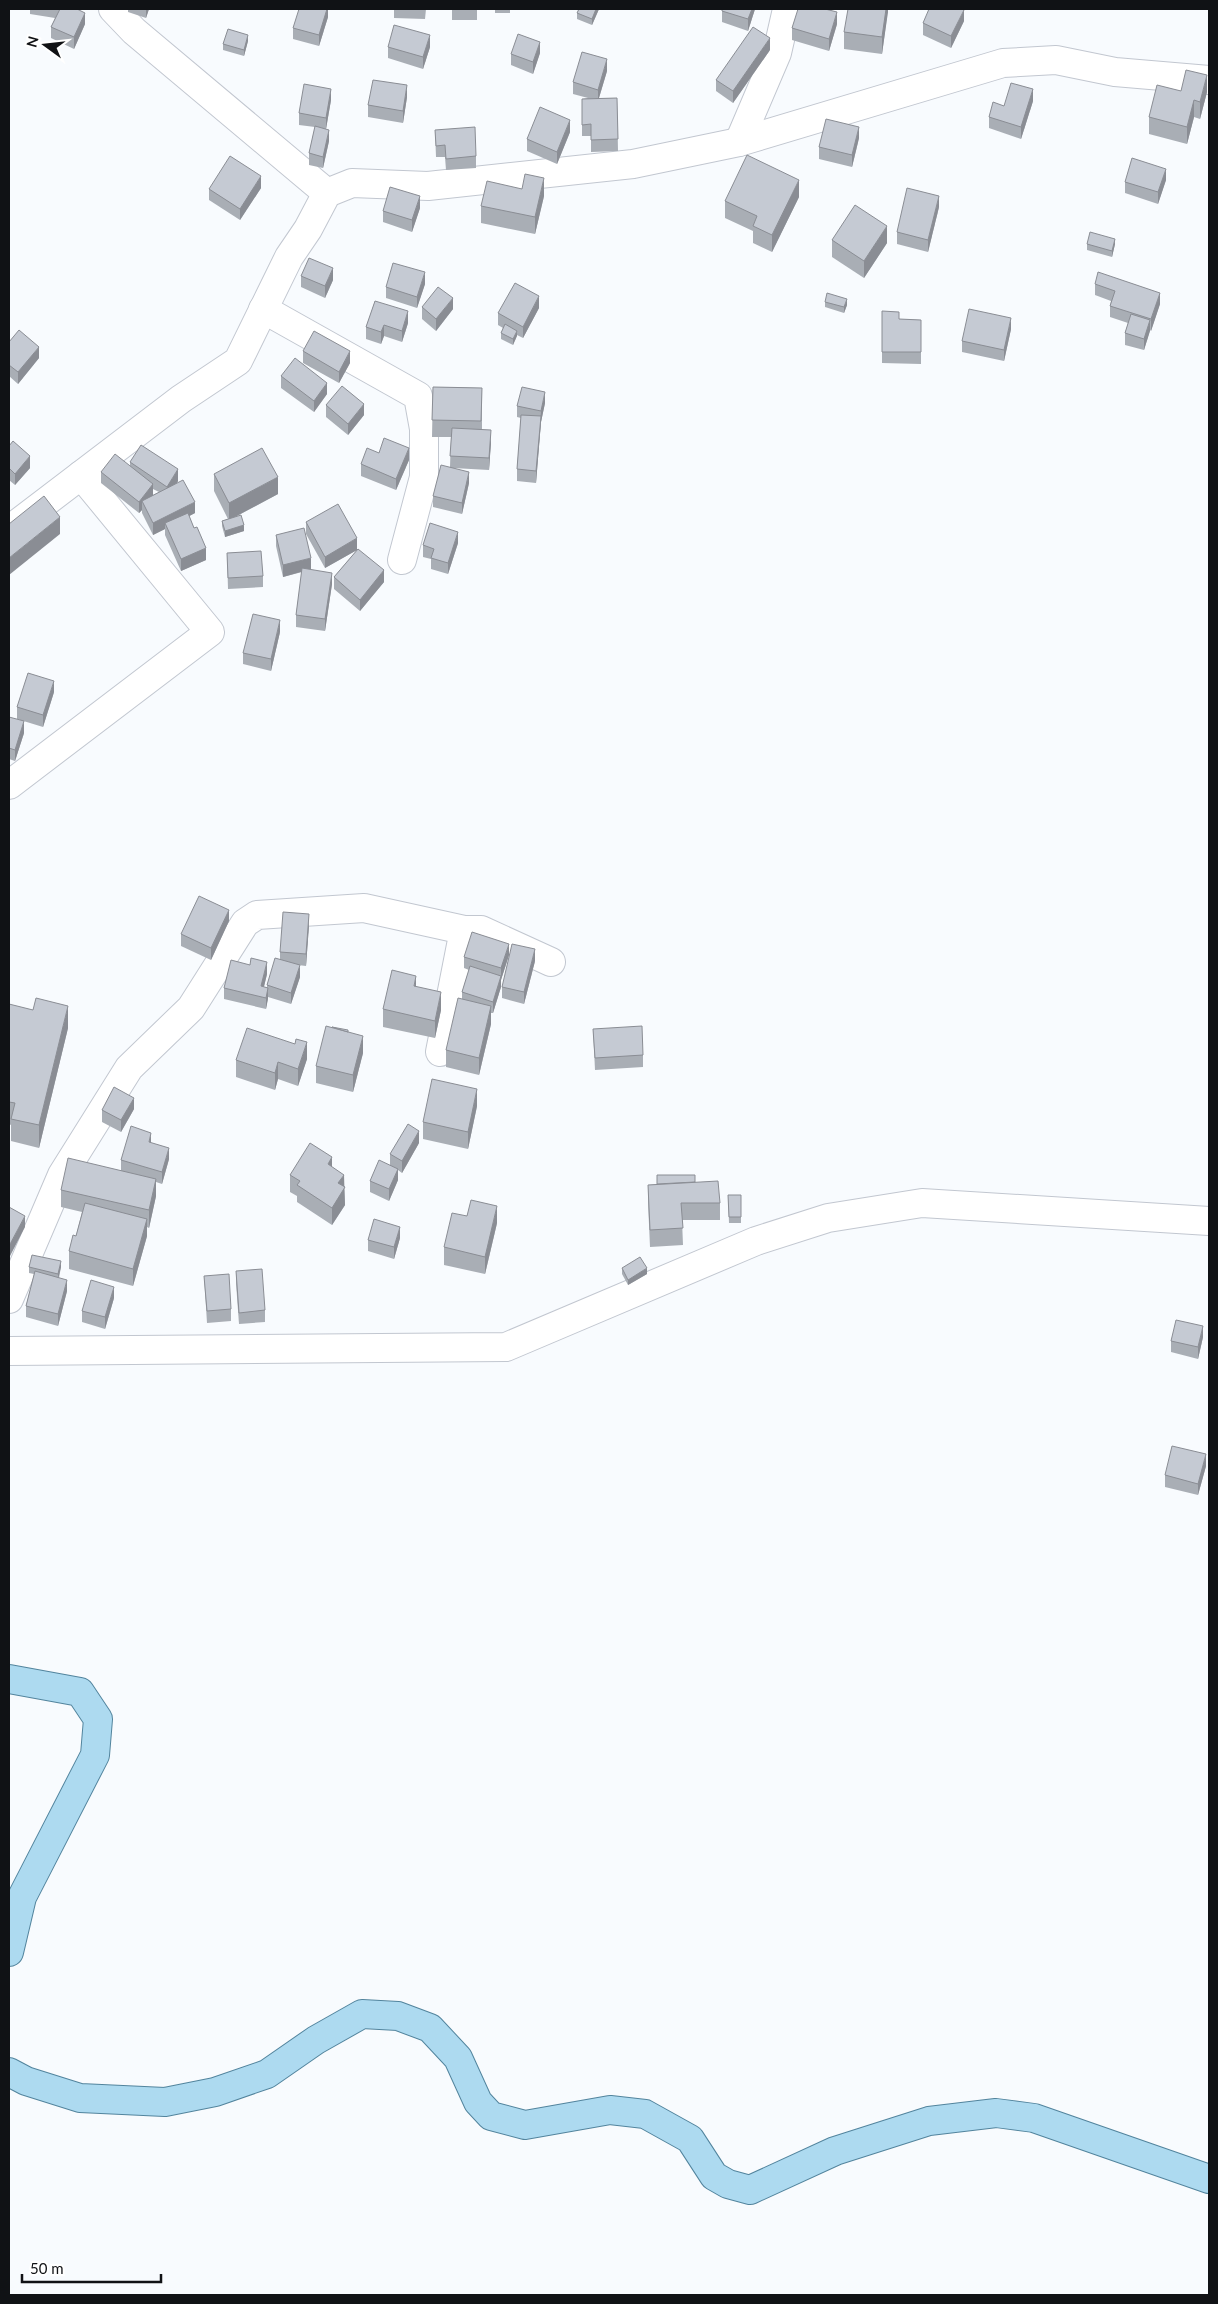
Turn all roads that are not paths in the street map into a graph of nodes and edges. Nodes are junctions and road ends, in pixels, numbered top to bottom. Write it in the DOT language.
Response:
graph roads {
  1 [pos="114,9"];
  2 [pos="787,9"];
  3 [pos="1209,80"];
  4 [pos="739,142"];
  5 [pos="327,193"];
  6 [pos="263,309"];
  7 [pos="81,475"];
  8 [pos="9,530"];
  9 [pos="402,560"];
  10 [pos="9,785"];
  11 [pos="464,930"];
  12 [pos="552,962"];
  13 [pos="440,1052"];
  14 [pos="1209,1221"];
  15 [pos="9,1299"];
  16 [pos="9,1351"];
  17 [pos="9,1680"];
  18 [pos="9,1952"];
  19 [pos="9,2072"];
  20 [pos="1209,2179"];
  1 -- 5 [label="street"];
  2 -- 4 [label="street"];
  3 -- 4 [label="street"];
  4 -- 5 [label="street"];
  5 -- 6 [label="street"];
  6 -- 7 [label="street"];
  6 -- 9 [label="street"];
  7 -- 8 [label="street"];
  7 -- 10 [label="street"];
  11 -- 12 [label="street"];
  11 -- 13 [label="street"];
  11 -- 15 [label="street"];
  14 -- 16 [label="street"];
  17 -- 18 [label="main road"];
  19 -- 20 [label="main road"];
}
